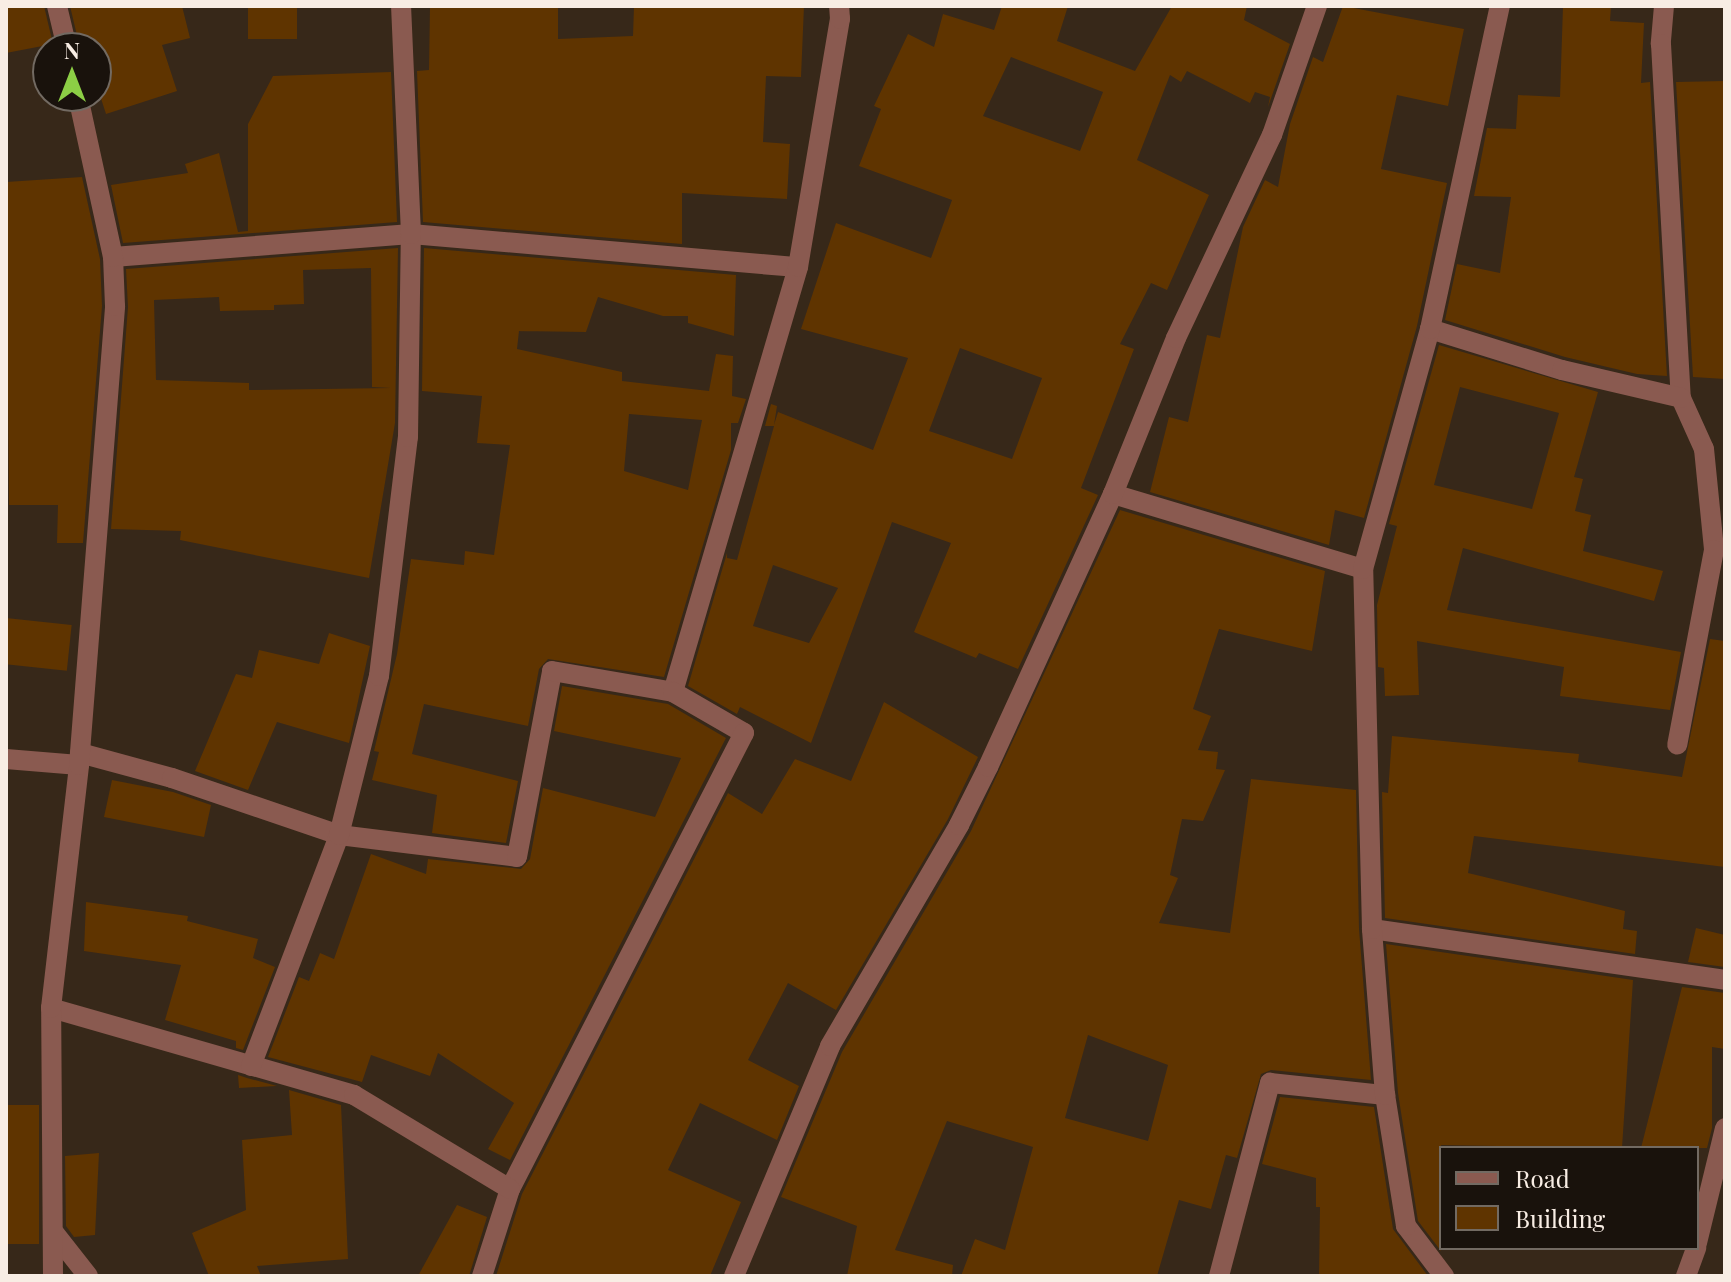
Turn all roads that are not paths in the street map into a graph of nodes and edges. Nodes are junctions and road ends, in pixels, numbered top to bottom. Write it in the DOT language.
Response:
graph roads {
  1 [pos="57,6"];
  2 [pos="401,6"];
  3 [pos="839,6"];
  4 [pos="1317,6"];
  5 [pos="1500,6"];
  6 [pos="1664,6"];
  7 [pos="63,32"];
  8 [pos="81,112"];
  9 [pos="411,234"];
  10 [pos="113,257"];
  11 [pos="798,267"];
  12 [pos="1430,329"];
  13 [pos="1681,398"];
  14 [pos="1113,494"];
  15 [pos="1363,569"];
  16 [pos="673,692"];
  17 [pos="1677,745"];
  18 [pos="6,759"];
  19 [pos="80,759"];
  20 [pos="339,835"];
  21 [pos="1372,929"];
  22 [pos="1725,980"];
  23 [pos="51,1008"];
  24 [pos="251,1066"];
  25 [pos="1385,1095"];
  26 [pos="1725,1128"];
  27 [pos="510,1189"];
  28 [pos="1699,1233"];
  29 [pos="55,1234"];
  30 [pos="1694,1250"];
  31 [pos="53,1276"];
  32 [pos="88,1276"];
  33 [pos="482,1276"];
  34 [pos="734,1276"];
  35 [pos="1219,1276"];
  36 [pos="1444,1276"];
  37 [pos="1686,1276"];
  1 -- 7 [label="street"];
  2 -- 9 [label="street"];
  3 -- 11 [label="street"];
  4 -- 14 [label="street"];
  5 -- 12 [label="street"];
  6 -- 13 [label="street"];
  8 -- 10 [label="street"];
  9 -- 10 [label="street"];
  9 -- 11 [label="street"];
  9 -- 20 [label="street"];
  10 -- 19 [label="street"];
  11 -- 16 [label="street"];
  12 -- 13 [label="street"];
  12 -- 15 [label="street"];
  13 -- 17 [label="street"];
  14 -- 15 [label="street"];
  14 -- 34 [label="street"];
  15 -- 21 [label="street"];
  16 -- 20 [label="street"];
  16 -- 27 [label="street"];
  18 -- 19 [label="street"];
  19 -- 20 [label="street"];
  19 -- 23 [label="street"];
  20 -- 24 [label="street"];
  21 -- 22 [label="street"];
  21 -- 25 [label="street"];
  23 -- 24 [label="street"];
  23 -- 29 [label="street"];
  24 -- 27 [label="street"];
  25 -- 35 [label="street"];
  25 -- 36 [label="street"];
  26 -- 28 [label="street"];
  27 -- 33 [label="street"];
  29 -- 31 [label="street"];
  29 -- 32 [label="street"];
  30 -- 37 [label="street"];
}
